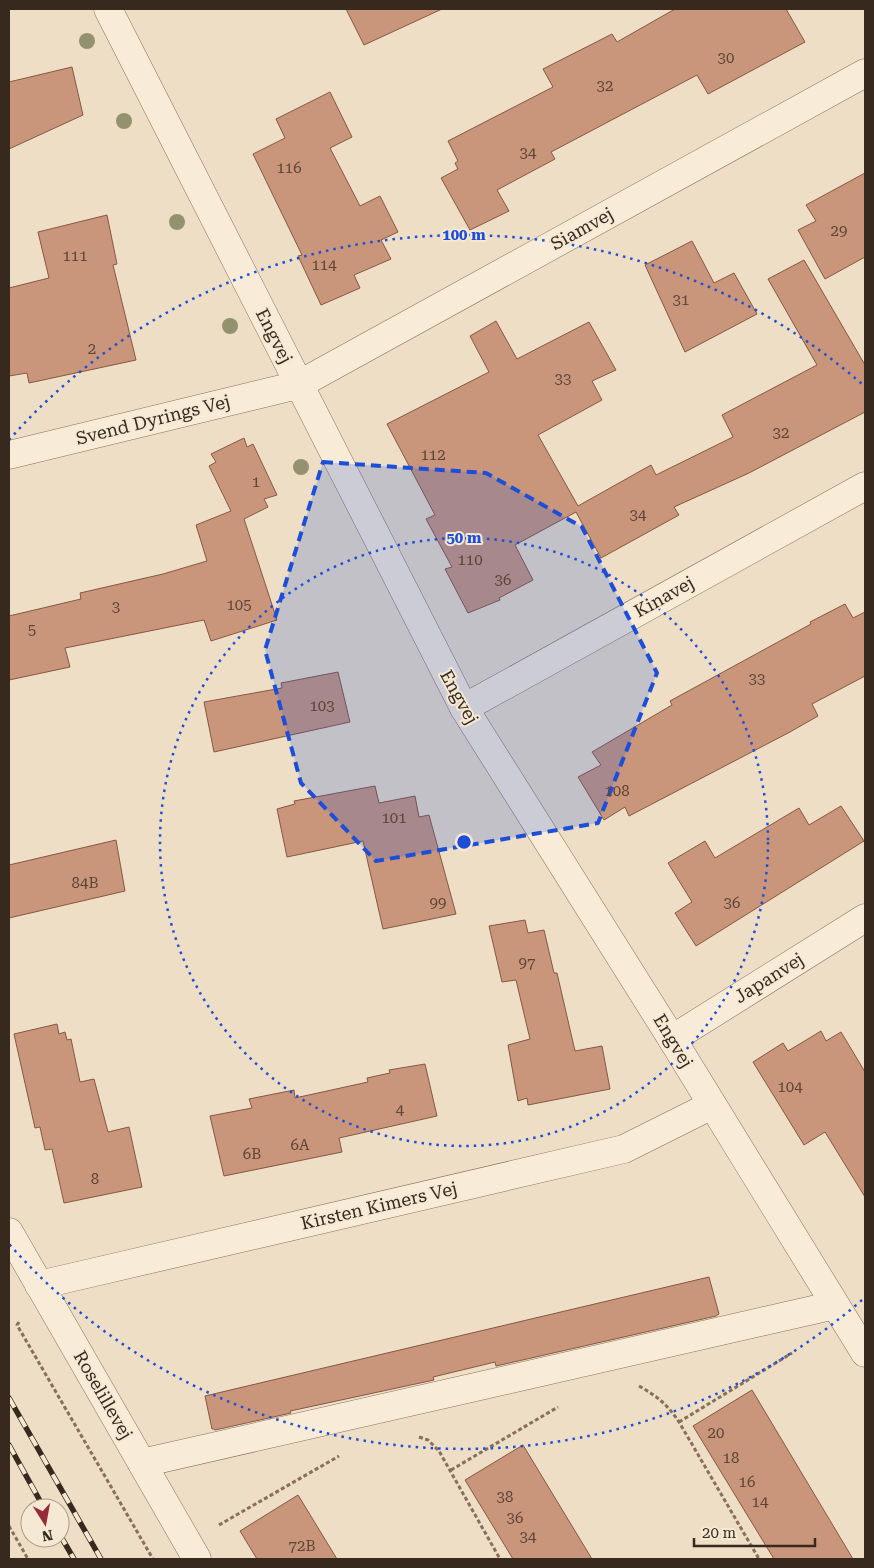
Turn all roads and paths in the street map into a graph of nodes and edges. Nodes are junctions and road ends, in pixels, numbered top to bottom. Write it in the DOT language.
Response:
graph roads {
  1 [pos="108,9"];
  2 [pos="865,73"];
  3 [pos="298,384"];
  4 [pos="9,455"];
  5 [pos="865,486"];
  6 [pos="464,708"];
  7 [pos="865,918"];
  8 [pos="672,1039"];
  9 [pos="712,1105"];
  10 [pos="9,1232"];
  11 [pos="39,1285"];
  12 [pos="835,1305"];
  13 [pos="788,1316"];
  14 [pos="865,1353"];
  15 [pos="632,1385"];
  16 [pos="562,1404"];
  17 [pos="679,1422"];
  18 [pos="414,1435"];
  19 [pos="342,1455"];
  20 [pos="142,1463"];
  21 [pos="451,1470"];
  22 [pos="9,1526"];
  23 [pos="192,1551"];
  24 [pos="28,1559"];
  25 [pos="500,1559"];
  26 [pos="759,1559"];
  1 -- 3 [label="street, Engvej"];
  2 -- 3 [label="street, Siamvej"];
  3 -- 4 [label="street, Svend Dyrings Vej"];
  3 -- 6 [label="street, Engvej"];
  5 -- 6 [label="street, Kinavej"];
  6 -- 8 [label="street, Engvej"];
  7 -- 8 [label="street, Japanvej"];
  8 -- 9 [label="street, Engvej"];
  9 -- 11 [label="street, Kirsten Kimers Vej"];
  9 -- 12 [label="street, Engvej"];
  10 -- 11 [label="street, Roselillevej"];
  11 -- 20 [label="street, Roselillevej"];
  12 -- 13 [label="street"];
  12 -- 14 [label="street, Engvej"];
  13 -- 17 [label="path"];
  13 -- 20 [label="street"];
  15 -- 17 [label="path"];
  16 -- 21 [label="path"];
  17 -- 26 [label="path"];
  18 -- 21 [label="path"];
  19 -- 23 [label="path"];
  20 -- 23 [label="street, Roselillevej"];
  21 -- 25 [label="path"];
  22 -- 24 [label="path"];
}
